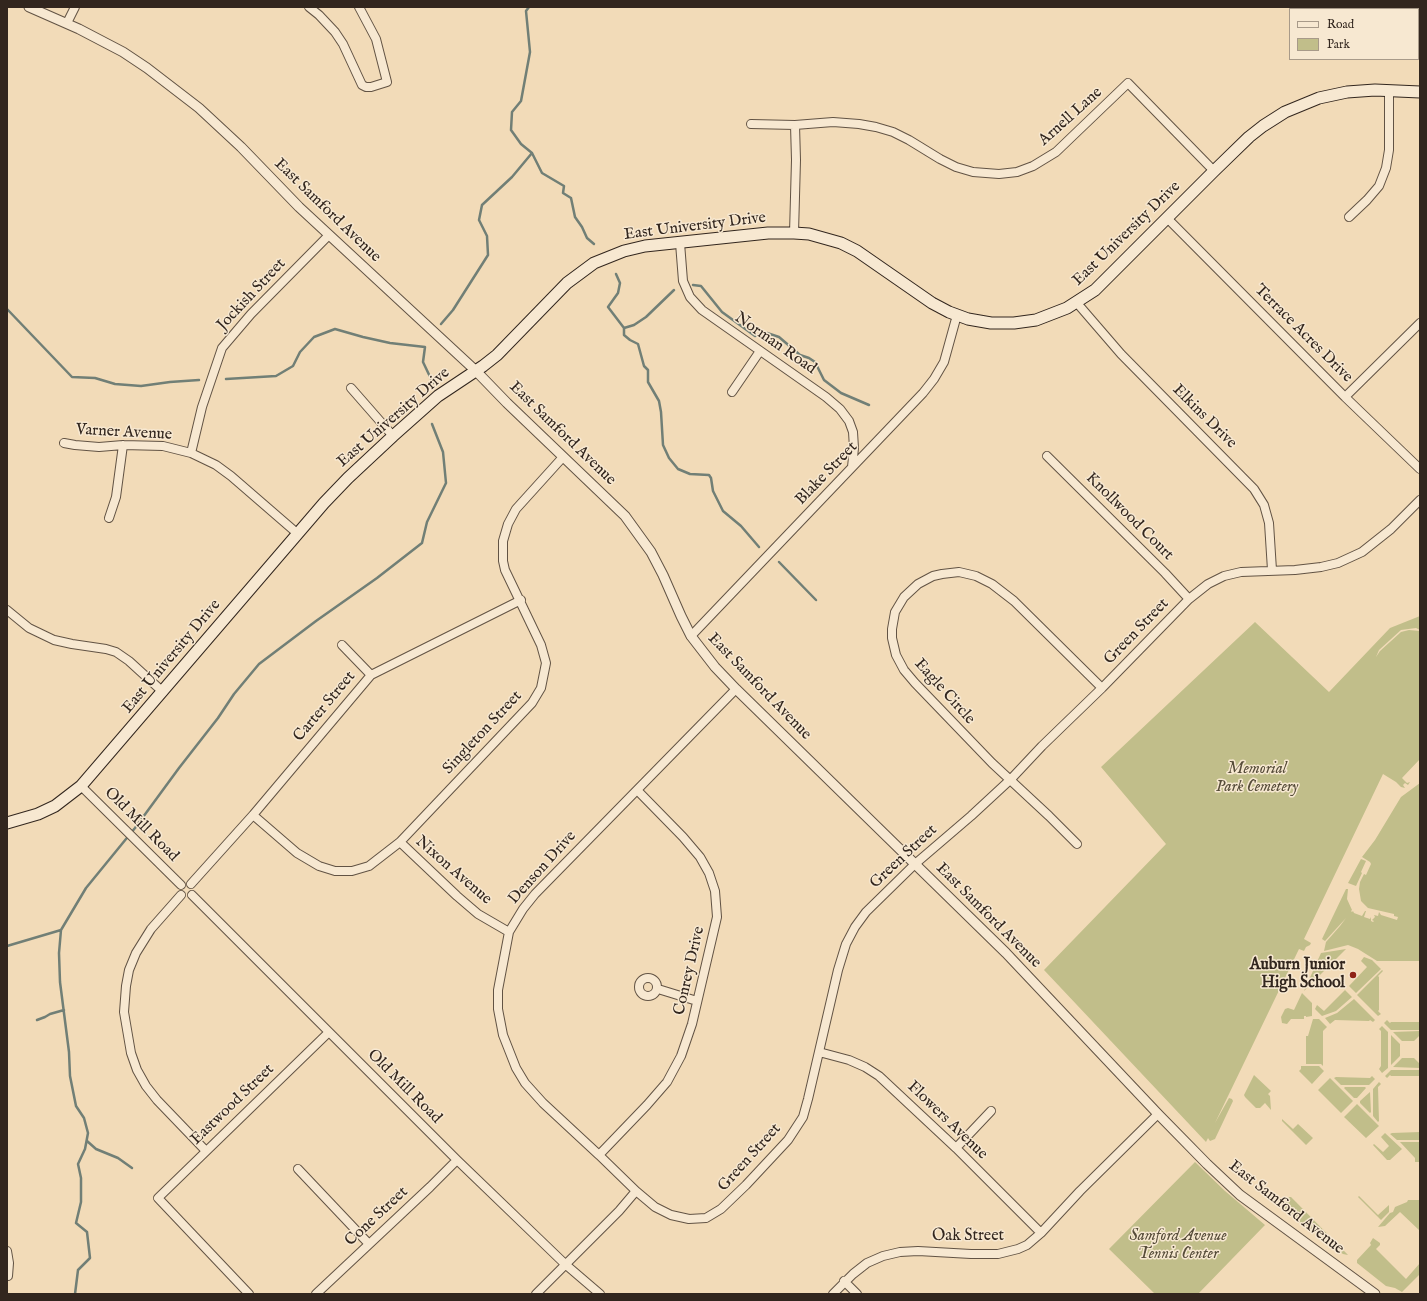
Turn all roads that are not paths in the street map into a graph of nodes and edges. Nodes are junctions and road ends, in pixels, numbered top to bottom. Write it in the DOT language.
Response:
graph roads {
  1 [pos="29,7"];
  2 [pos="74,7"];
  3 [pos="309,7"];
  4 [pos="359,7"];
  5 [pos="67,23"];
  6 [pos="1389,91"];
  7 [pos="1420,92"];
  8 [pos="751,124"];
  9 [pos="795,125"];
  10 [pos="1214,171"];
  11 [pos="1349,217"];
  12 [pos="1167,218"];
  13 [pos="794,233"];
  14 [pos="329,235"];
  15 [pos="680,243"];
  16 [pos="1077,303"];
  17 [pos="958,315"];
  18 [pos="1420,323"];
  19 [pos="760,351"];
  20 [pos="476,371"];
  21 [pos="351,388"];
  22 [pos="732,392"];
  23 [pos="1345,397"];
  24 [pos="393,436"];
  25 [pos="64,443"];
  26 [pos="123,445"];
  27 [pos="191,453"];
  28 [pos="1047,456"];
  29 [pos="563,457"];
  30 [pos="852,467"];
  31 [pos="1420,469"];
  32 [pos="1420,500"];
  33 [pos="109,518"];
  34 [pos="298,534"];
  35 [pos="1272,570"];
  36 [pos="1189,599"];
  37 [pos="521,600"];
  38 [pos="7,610"];
  39 [pos="691,636"];
  40 [pos="342,645"];
  41 [pos="371,675"];
  42 [pos="1102,688"];
  43 [pos="736,689"];
  44 [pos="163,692"];
  45 [pos="1011,780"];
  46 [pos="81,786"];
  47 [pos="637,790"];
  48 [pos="254,815"];
  49 [pos="7,823"];
  50 [pos="400,842"];
  51 [pos="1077,844"];
  52 [pos="914,864"];
  53 [pos="181,884"];
  54 [pos="191,884"];
  55 [pos="192,895"];
  56 [pos="181,896"];
  57 [pos="509,932"];
  58 [pos="658,989"];
  59 [pos="697,1001"];
  60 [pos="328,1032"];
  61 [pos="819,1052"];
  62 [pos="991,1112"];
  63 [pos="1158,1114"];
  64 [pos="956,1148"];
  65 [pos="206,1151"];
  66 [pos="600,1154"];
  67 [pos="457,1160"];
  68 [pos="298,1169"];
  69 [pos="636,1191"];
  70 [pos="1041,1233"];
  71 [pos="369,1244"];
  72 [pos="7,1251"];
  73 [pos="565,1264"];
  74 [pos="8,1276"];
  75 [pos="844,1281"];
  76 [pos="249,1294"];
  77 [pos="316,1294"];
  78 [pos="536,1294"];
  79 [pos="600,1294"];
  80 [pos="834,1294"];
  81 [pos="857,1294"];
  82 [pos="1375,1294"];
  1 -- 5 [label="street, East Samford Avenue"];
  2 -- 5 [label="street"];
  3 -- 4 [label="street"];
  5 -- 14 [label="street, East Samford Avenue"];
  6 -- 7 [label="main road, East University Drive"];
  6 -- 10 [label="main road, East University Drive"];
  6 -- 11 [label="street"];
  8 -- 9 [label="street, Arnell Lane"];
  9 -- 10 [label="street, Arnell Lane"];
  9 -- 13 [label="street"];
  10 -- 12 [label="main road, East University Drive"];
  12 -- 16 [label="main road, East University Drive"];
  12 -- 23 [label="street, Terrace Acres Drive"];
  13 -- 15 [label="main road, East University Drive"];
  13 -- 17 [label="main road, East University Drive"];
  14 -- 20 [label="street, East Samford Avenue"];
  14 -- 27 [label="street, Jockish Street"];
  15 -- 19 [label="street, Norman Road"];
  15 -- 20 [label="main road, East University Drive"];
  16 -- 17 [label="main road, East University Drive"];
  16 -- 35 [label="street, Elkins Drive"];
  17 -- 30 [label="street, Blake Street"];
  18 -- 23 [label="street"];
  19 -- 22 [label="street"];
  19 -- 30 [label="street, Norman Road"];
  20 -- 24 [label="main road, East University Drive"];
  20 -- 29 [label="street, East Samford Avenue"];
  21 -- 24 [label="street"];
  23 -- 31 [label="street, Terrace Acres Drive"];
  24 -- 34 [label="main road, East University Drive"];
  25 -- 26 [label="street, Varner Avenue"];
  26 -- 27 [label="street, Varner Avenue"];
  26 -- 33 [label="street"];
  27 -- 34 [label="street, Varner Avenue"];
  28 -- 36 [label="street, Knollwood Court"];
  29 -- 37 [label="street, Singleton Street"];
  29 -- 39 [label="street, East Samford Avenue"];
  30 -- 39 [label="street, Blake Street"];
  32 -- 35 [label="street, Green Street"];
  34 -- 44 [label="main road, East University Drive"];
  35 -- 36 [label="street, Green Street"];
  36 -- 42 [label="street, Green Street"];
  37 -- 41 [label="street, Carter Street"];
  37 -- 50 [label="street, Singleton Street"];
  38 -- 44 [label="street"];
  39 -- 43 [label="street, East Samford Avenue"];
  40 -- 41 [label="street"];
  41 -- 48 [label="street, Carter Street"];
  42 -- 45 [label="street, Green Street"];
  42 -- 45 [label="street, Eagle Circle"];
  43 -- 47 [label="street, Denson Drive"];
  43 -- 52 [label="street, East Samford Avenue"];
  44 -- 46 [label="main road, East University Drive"];
  45 -- 51 [label="street, Eagle Circle"];
  45 -- 52 [label="street, Green Street"];
  46 -- 49 [label="main road, East University Drive"];
  46 -- 53 [label="street, Old Mill Road"];
  47 -- 57 [label="street, Denson Drive"];
  47 -- 59 [label="street, Conrey Drive"];
  48 -- 50 [label="street, Singleton Street"];
  48 -- 54 [label="street, Carter Street"];
  50 -- 57 [label="street, Nixon Avenue"];
  52 -- 61 [label="street, Green Street"];
  52 -- 63 [label="street, East Samford Avenue"];
  53 -- 54 [label="street"];
  53 -- 56 [label="street"];
  54 -- 55 [label="street"];
  55 -- 56 [label="street"];
  55 -- 60 [label="street, Old Mill Road"];
  56 -- 65 [label="street"];
  57 -- 66 [label="street, Denson Drive"];
  58 -- 59 [label="street"];
  59 -- 66 [label="street, Conrey Drive"];
  60 -- 65 [label="street, Eastwood Street"];
  60 -- 67 [label="street, Old Mill Road"];
  61 -- 64 [label="street, Flowers Avenue"];
  61 -- 69 [label="street, Green Street"];
  62 -- 64 [label="street"];
  63 -- 70 [label="street, Oak Street"];
  63 -- 82 [label="street, East Samford Avenue"];
  64 -- 70 [label="street, Flowers Avenue"];
  65 -- 76 [label="street, Eastwood Street"];
  66 -- 69 [label="street, Denson Drive"];
  67 -- 71 [label="street, Cone Street"];
  67 -- 73 [label="street, Old Mill Road"];
  68 -- 71 [label="street"];
  69 -- 73 [label="street"];
  70 -- 75 [label="street, Oak Street"];
  71 -- 77 [label="street, Cone Street"];
  72 -- 74 [label="street"];
  73 -- 78 [label="street"];
  73 -- 79 [label="street, Old Mill Road"];
  75 -- 80 [label="street, Oak Street"];
  75 -- 81 [label="street"];
}
